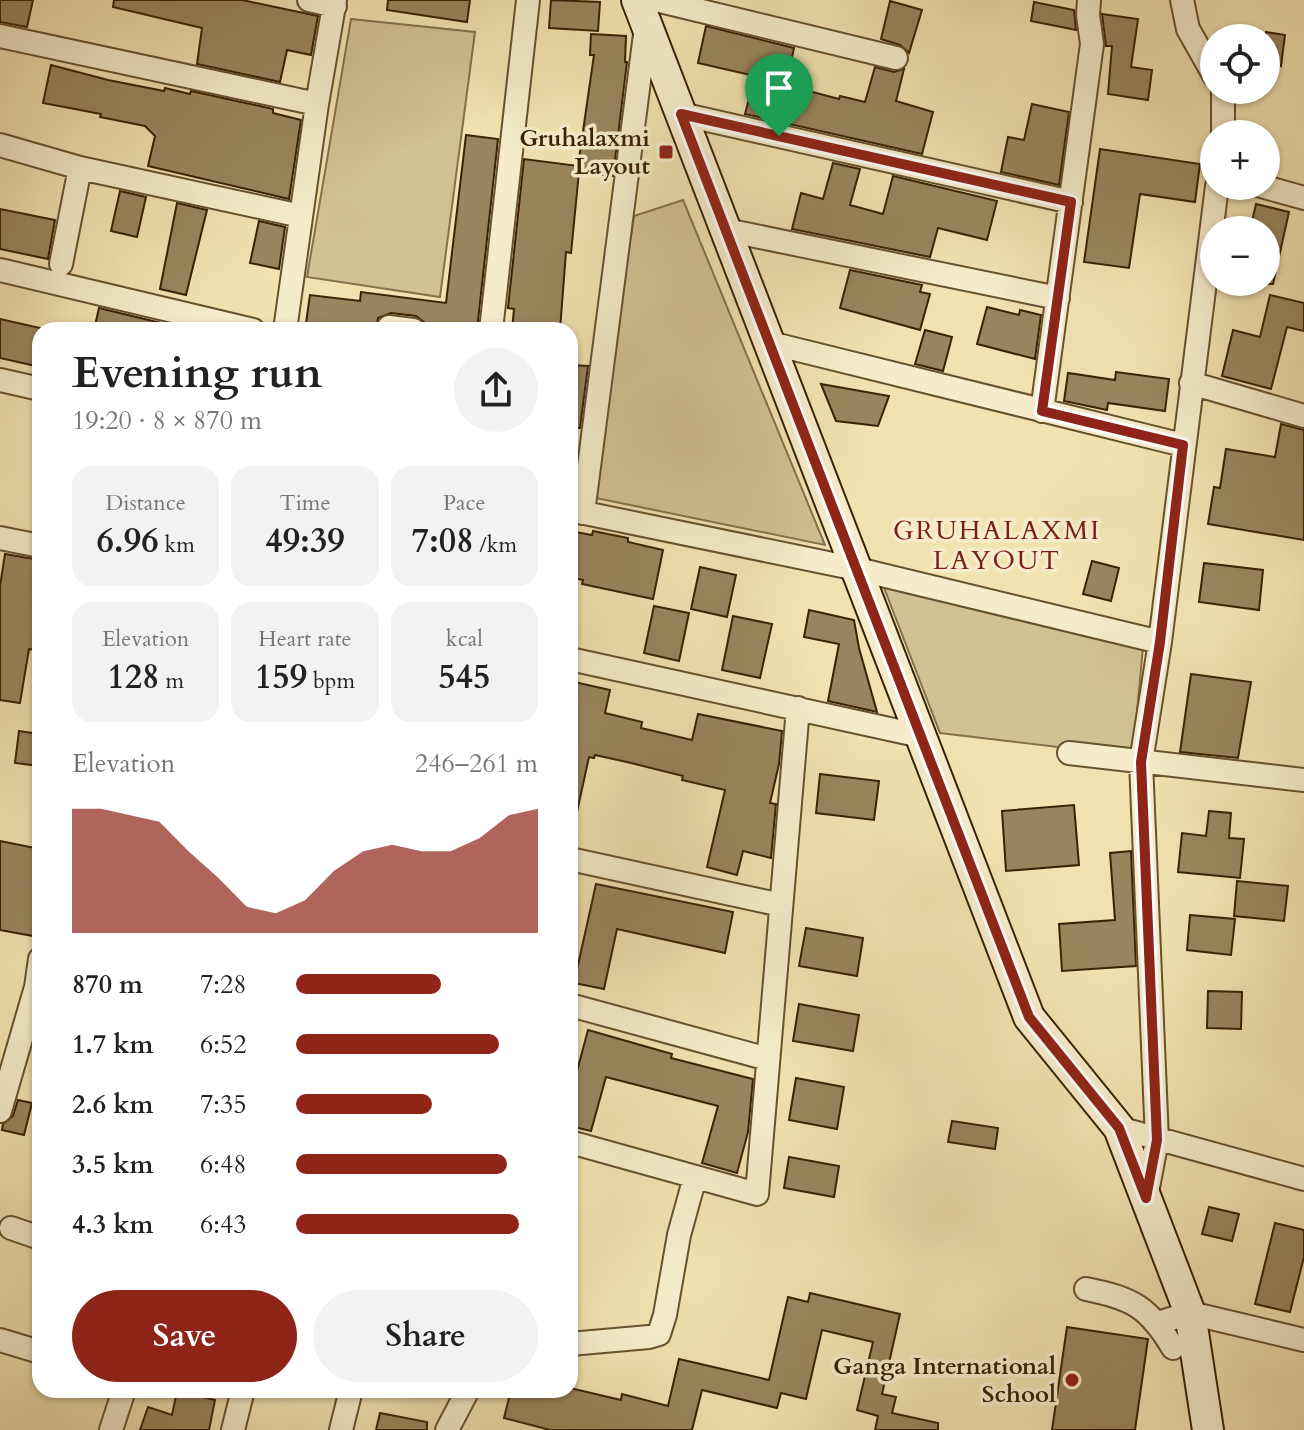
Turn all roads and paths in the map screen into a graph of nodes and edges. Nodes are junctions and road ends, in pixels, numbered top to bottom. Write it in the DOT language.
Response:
graph roads {
  1 [pos="309,0"];
  2 [pos="528,0"];
  3 [pos="1089,0"];
  4 [pos="1182,0"];
  5 [pos="335,3"];
  6 [pos="647,8"];
  7 [pos="0,36"];
  8 [pos="1200,50"];
  9 [pos="896,58"];
  10 [pos="317,104"];
  11 [pos="681,114"];
  12 [pos="0,145"];
  13 [pos="80,168"];
  14 [pos="1280,191"];
  15 [pos="1304,198"];
  16 [pos="1215,200"];
  17 [pos="1071,202"];
  18 [pos="301,216"];
  19 [pos="726,230"];
  20 [pos="61,264"];
  21 [pos="0,270"];
  22 [pos="1058,298"];
  23 [pos="219,322"];
  24 [pos="286,322"];
  25 [pos="492,322"];
  26 [pos="770,343"];
  27 [pos="0,380"];
  28 [pos="1191,383"];
  29 [pos="32,387"];
  30 [pos="1042,411"];
  31 [pos="1304,416"];
  32 [pos="1183,445"];
  33 [pos="578,498"];
  34 [pos="578,512"];
  35 [pos="0,538"];
  36 [pos="32,544"];
  37 [pos="857,569"];
  38 [pos="1160,642"];
  39 [pos="578,661"];
  40 [pos="798,708"];
  41 [pos="921,736"];
  42 [pos="1069,753"];
  43 [pos="1141,762"];
  44 [pos="1304,780"];
  45 [pos="578,861"];
  46 [pos="781,905"];
  47 [pos="32,1007"];
  48 [pos="578,1007"];
  49 [pos="768,1059"];
  50 [pos="0,1111"];
  51 [pos="1119,1128"];
  52 [pos="1157,1140"];
  53 [pos="578,1144"];
  54 [pos="695,1177"];
  55 [pos="1304,1179"];
  56 [pos="1146,1198"];
  57 [pos="11,1228"];
  58 [pos="32,1235"];
  59 [pos="1086,1289"];
  60 [pos="1190,1313"];
  61 [pos="1158,1323"];
  62 [pos="0,1340"];
  63 [pos="1304,1340"];
  64 [pos="578,1343"];
  65 [pos="1173,1348"];
  66 [pos="32,1350"];
  67 [pos="121,1398"];
  68 [pos="241,1398"];
  69 [pos="349,1398"];
  70 [pos="464,1398"];
  71 [pos="111,1430"];
  72 [pos="233,1430"];
  73 [pos="341,1430"];
  74 [pos="447,1430"];
  75 [pos="1208,1430"];
  1 -- 5 [label="street"];
  2 -- 25 [label="street"];
  3 -- 17 [label="street"];
  4 -- 8 [label="street"];
  5 -- 10 [label="street"];
  6 -- 9 [label="street"];
  6 -- 11 [label="main road"];
  6 -- 33 [label="street"];
  7 -- 10 [label="street"];
  10 -- 18 [label="street"];
  11 -- 17 [label="street"];
  11 -- 19 [label="main road"];
  12 -- 13 [label="street"];
  13 -- 18 [label="street"];
  13 -- 20 [label="street"];
  14 -- 15 [label="street"];
  16 -- 28 [label="street"];
  17 -- 22 [label="street"];
  18 -- 24 [label="street"];
  19 -- 22 [label="street"];
  19 -- 26 [label="main road"];
  21 -- 23 [label="street"];
  22 -- 30 [label="street"];
  26 -- 30 [label="street"];
  26 -- 37 [label="main road"];
  27 -- 29 [label="street"];
  28 -- 31 [label="street"];
  28 -- 32 [label="street"];
  30 -- 32 [label="street"];
  32 -- 38 [label="street"];
  34 -- 37 [label="street"];
  35 -- 36 [label="street"];
  37 -- 38 [label="street"];
  37 -- 41 [label="main road"];
  38 -- 43 [label="street"];
  39 -- 40 [label="street"];
  40 -- 41 [label="street"];
  40 -- 46 [label="street"];
  41 -- 51 [label="main road"];
  42 -- 43 [label="street"];
  43 -- 44 [label="street"];
  43 -- 52 [label="street"];
  45 -- 46 [label="street"];
  46 -- 49 [label="street"];
  47 -- 50 [label="street"];
  48 -- 49 [label="street"];
  49 -- 54 [label="street"];
  51 -- 52 [label="street"];
  51 -- 56 [label="main road"];
  52 -- 55 [label="street"];
  52 -- 56 [label="street"];
  53 -- 54 [label="street"];
  54 -- 64 [label="street"];
  56 -- 60 [label="main road"];
  57 -- 58 [label="street"];
  59 -- 61 [label="street"];
  60 -- 61 [label="street"];
  60 -- 63 [label="street"];
  60 -- 75 [label="main road"];
  61 -- 65 [label="street"];
  62 -- 66 [label="street"];
  67 -- 71 [label="street"];
  68 -- 72 [label="street"];
  69 -- 73 [label="street"];
  70 -- 74 [label="street"];
}
